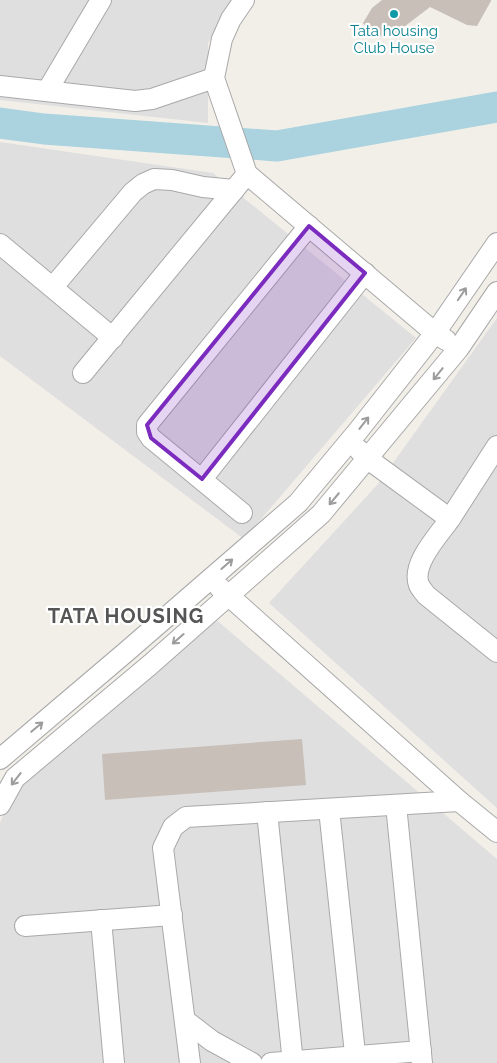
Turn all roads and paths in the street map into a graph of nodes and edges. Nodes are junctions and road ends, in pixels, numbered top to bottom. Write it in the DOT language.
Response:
graph roads {
  1 [pos="101,0"];
  2 [pos="244,0"];
  3 [pos="214,78"];
  4 [pos="0,86"];
  5 [pos="47,91"];
  6 [pos="244,169"];
  7 [pos="234,190"];
  8 [pos="309,226"];
  9 [pos="497,243"];
  10 [pos="0,244"];
  11 [pos="365,274"];
  12 [pos="52,288"];
  13 [pos="497,292"];
  14 [pos="436,333"];
  15 [pos="113,338"];
  16 [pos="459,348"];
  17 [pos="83,373"];
  18 [pos="350,441"];
  19 [pos="497,446"];
  20 [pos="368,459"];
  21 [pos="202,479"];
  22 [pos="242,513"];
  23 [pos="450,519"];
  24 [pos="210,579"];
  25 [pos="228,596"];
  26 [pos="497,652"];
  27 [pos="0,759"];
  28 [pos="459,802"];
  29 [pos="0,805"];
  30 [pos="396,805"];
  31 [pos="329,809"];
  32 [pos="267,812"];
  33 [pos="497,832"];
  34 [pos="172,915"];
  35 [pos="101,920"];
  36 [pos="25,926"];
  37 [pos="186,1021"];
  38 [pos="421,1057"];
  39 [pos="356,1060"];
  40 [pos="293,1062"];
  41 [pos="114,1063"];
  42 [pos="190,1063"];
  43 [pos="252,1063"];
  44 [pos="270,1063"];
  1 -- 5 [label="street"];
  2 -- 3 [label="street"];
  3 -- 5 [label="street"];
  3 -- 6 [label="street"];
  4 -- 5 [label="street"];
  6 -- 7 [label="street"];
  6 -- 8 [label="street"];
  7 -- 12 [label="street"];
  7 -- 15 [label="street"];
  8 -- 11 [label="street"];
  8 -- 21 [label="street"];
  14 -- 9 [label="street, one-way"];
  10 -- 12 [label="street"];
  11 -- 14 [label="street"];
  11 -- 21 [label="street"];
  12 -- 15 [label="street"];
  13 -- 16 [label="street"];
  14 -- 16 [label="street"];
  18 -- 14 [label="street, one-way"];
  15 -- 17 [label="street"];
  16 -- 20 [label="street, one-way"];
  18 -- 20 [label="street"];
  24 -- 18 [label="street, one-way"];
  19 -- 23 [label="street"];
  20 -- 23 [label="street"];
  20 -- 25 [label="street, one-way"];
  21 -- 22 [label="street"];
  23 -- 26 [label="street"];
  24 -- 25 [label="street"];
  27 -- 24 [label="street, one-way"];
  25 -- 28 [label="street"];
  25 -- 29 [label="street, one-way"];
  28 -- 30 [label="street"];
  28 -- 33 [label="street"];
  30 -- 31 [label="street"];
  30 -- 38 [label="street"];
  31 -- 32 [label="street"];
  31 -- 39 [label="street"];
  32 -- 34 [label="street"];
  32 -- 40 [label="street"];
  34 -- 35 [label="street"];
  34 -- 37 [label="street"];
  35 -- 36 [label="street"];
  35 -- 41 [label="street"];
  37 -- 42 [label="street"];
  37 -- 43 [label="street"];
  38 -- 39 [label="street"];
  39 -- 40 [label="street"];
  40 -- 44 [label="street"];
}
